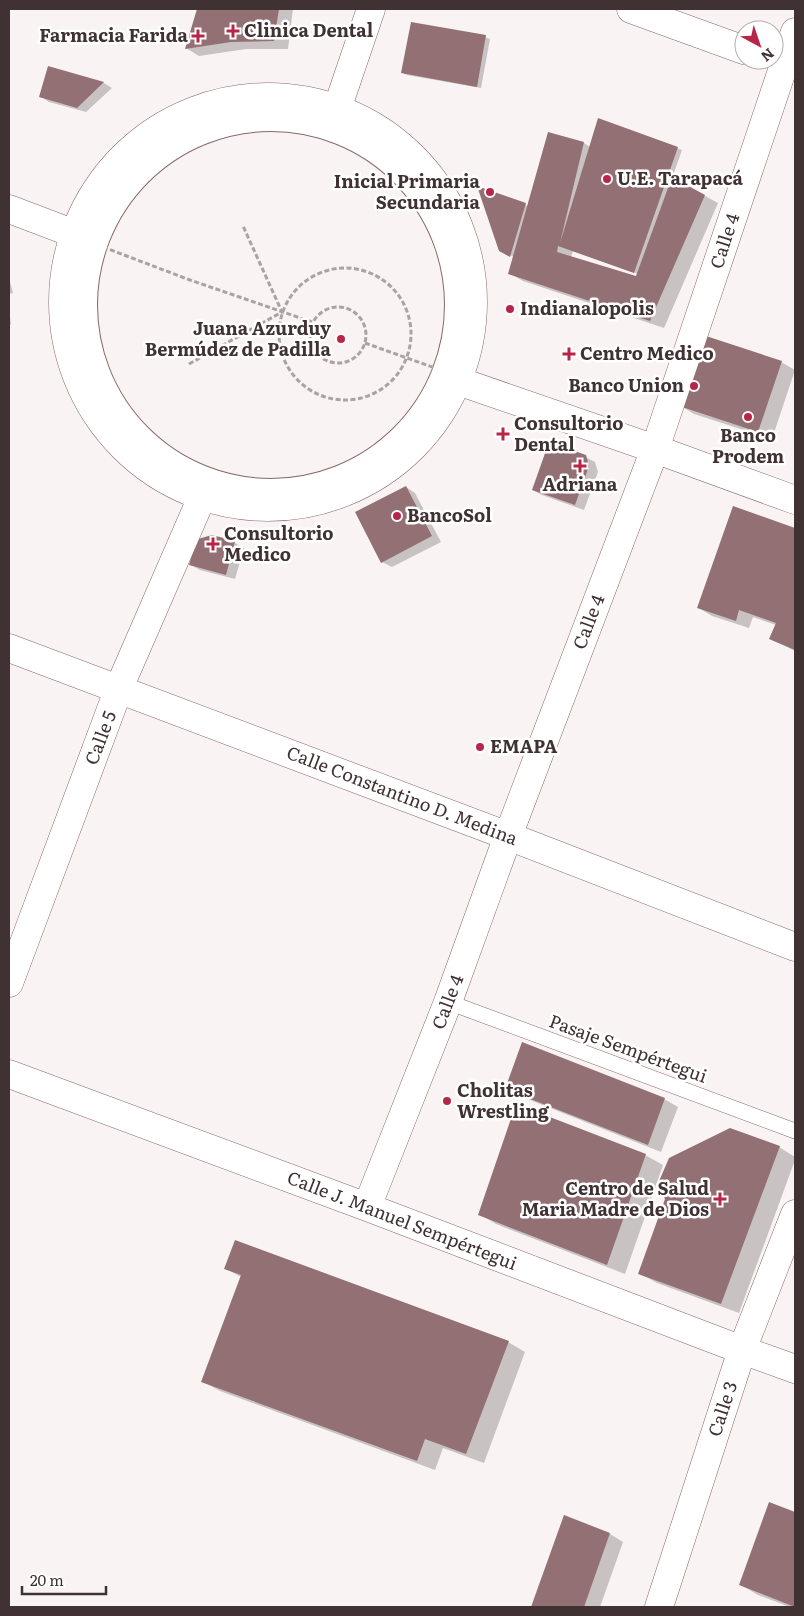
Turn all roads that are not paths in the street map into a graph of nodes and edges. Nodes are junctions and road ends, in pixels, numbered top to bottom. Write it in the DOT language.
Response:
graph roads {
  1 [pos="371,9"];
  2 [pos="631,9"];
  3 [pos="795,32"];
  4 [pos="734,46"];
  5 [pos="784,61"];
  6 [pos="781,70"];
  7 [pos="337,108"];
  8 [pos="9,210"];
  9 [pos="75,234"];
  10 [pos="97,253"];
  11 [pos="448,375"];
  12 [pos="655,449"];
  13 [pos="202,497"];
  14 [pos="795,500"];
  15 [pos="9,648"];
  16 [pos="119,688"];
  17 [pos="508,836"];
  18 [pos="795,947"];
  19 [pos="9,983"];
  20 [pos="448,1002"];
  21 [pos="9,1074"];
  22 [pos="795,1131"];
  23 [pos="367,1207"];
  24 [pos="795,1214"];
  25 [pos="742,1350"];
  26 [pos="795,1369"];
  27 [pos="659,1607"];
  1 -- 7 [label="street"];
  2 -- 4 [label="street"];
  3 -- 5 [label="street, Calle 4"];
  6 -- 12 [label="street, Calle 4"];
  7 -- 9 [label="street"];
  7 -- 11 [label="street"];
  8 -- 9 [label="street"];
  9 -- 13 [label="street"];
  10 -- 10 [label="street"];
  11 -- 12 [label="street"];
  11 -- 13 [label="street"];
  12 -- 14 [label="street"];
  12 -- 17 [label="street, Calle 4"];
  13 -- 16 [label="street, Calle 5"];
  15 -- 16 [label="street, Calle Constantino D. Medina"];
  16 -- 17 [label="street, Calle Constantino D. Medina"];
  16 -- 19 [label="street, Calle 5"];
  17 -- 18 [label="street, Calle Constantino D. Medina"];
  17 -- 20 [label="street, Calle 4"];
  20 -- 22 [label="lane, Pasaje Sempértegui"];
  20 -- 23 [label="street, Calle 4"];
  21 -- 23 [label="street, Calle J. Manuel Sempértegui"];
  23 -- 25 [label="street, Calle J. Manuel Sempértegui"];
  24 -- 25 [label="street, Calle 3"];
  25 -- 26 [label="street, Calle J. Manuel Sempértegui"];
  25 -- 27 [label="street, Calle 3"];
}
